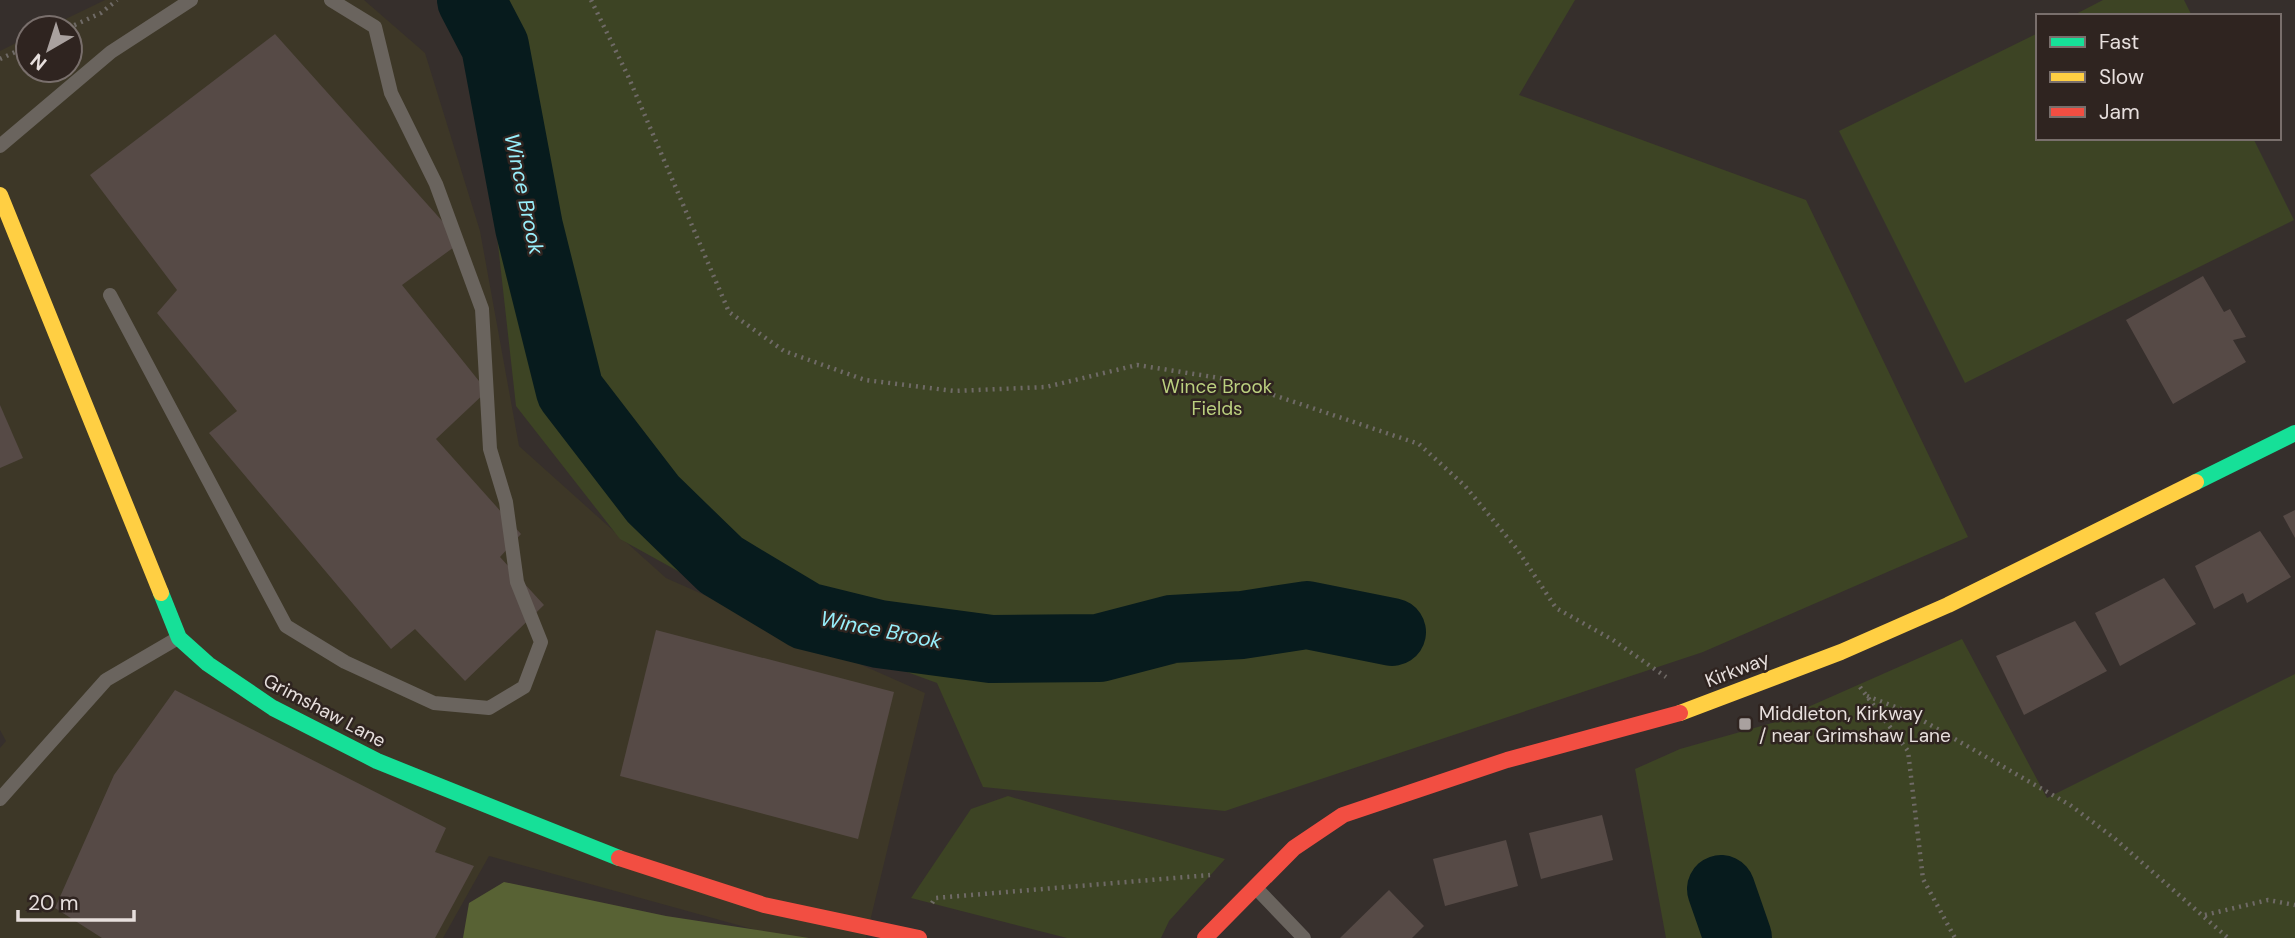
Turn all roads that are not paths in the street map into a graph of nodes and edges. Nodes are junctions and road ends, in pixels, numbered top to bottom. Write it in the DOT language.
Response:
graph roads {
  1 [pos="191,0"];
  2 [pos="331,0"];
  3 [pos="0,146"];
  4 [pos="0,195"];
  5 [pos="110,296"];
  6 [pos="2295,433"];
  7 [pos="179,638"];
  8 [pos="0,799"];
  9 [pos="1254,886"];
  10 [pos="915,937"];
  11 [pos="1205,938"];
  12 [pos="1304,938"];
  1 -- 3 [label="lane"];
  2 -- 5 [label="lane"];
  4 -- 7 [label="main road, Grimshaw Lane"];
  6 -- 9 [label="main road, Kirkway"];
  7 -- 8 [label="lane"];
  7 -- 10 [label="main road, Grimshaw Lane"];
  9 -- 11 [label="main road, Kirkway"];
  9 -- 12 [label="lane"];
}
